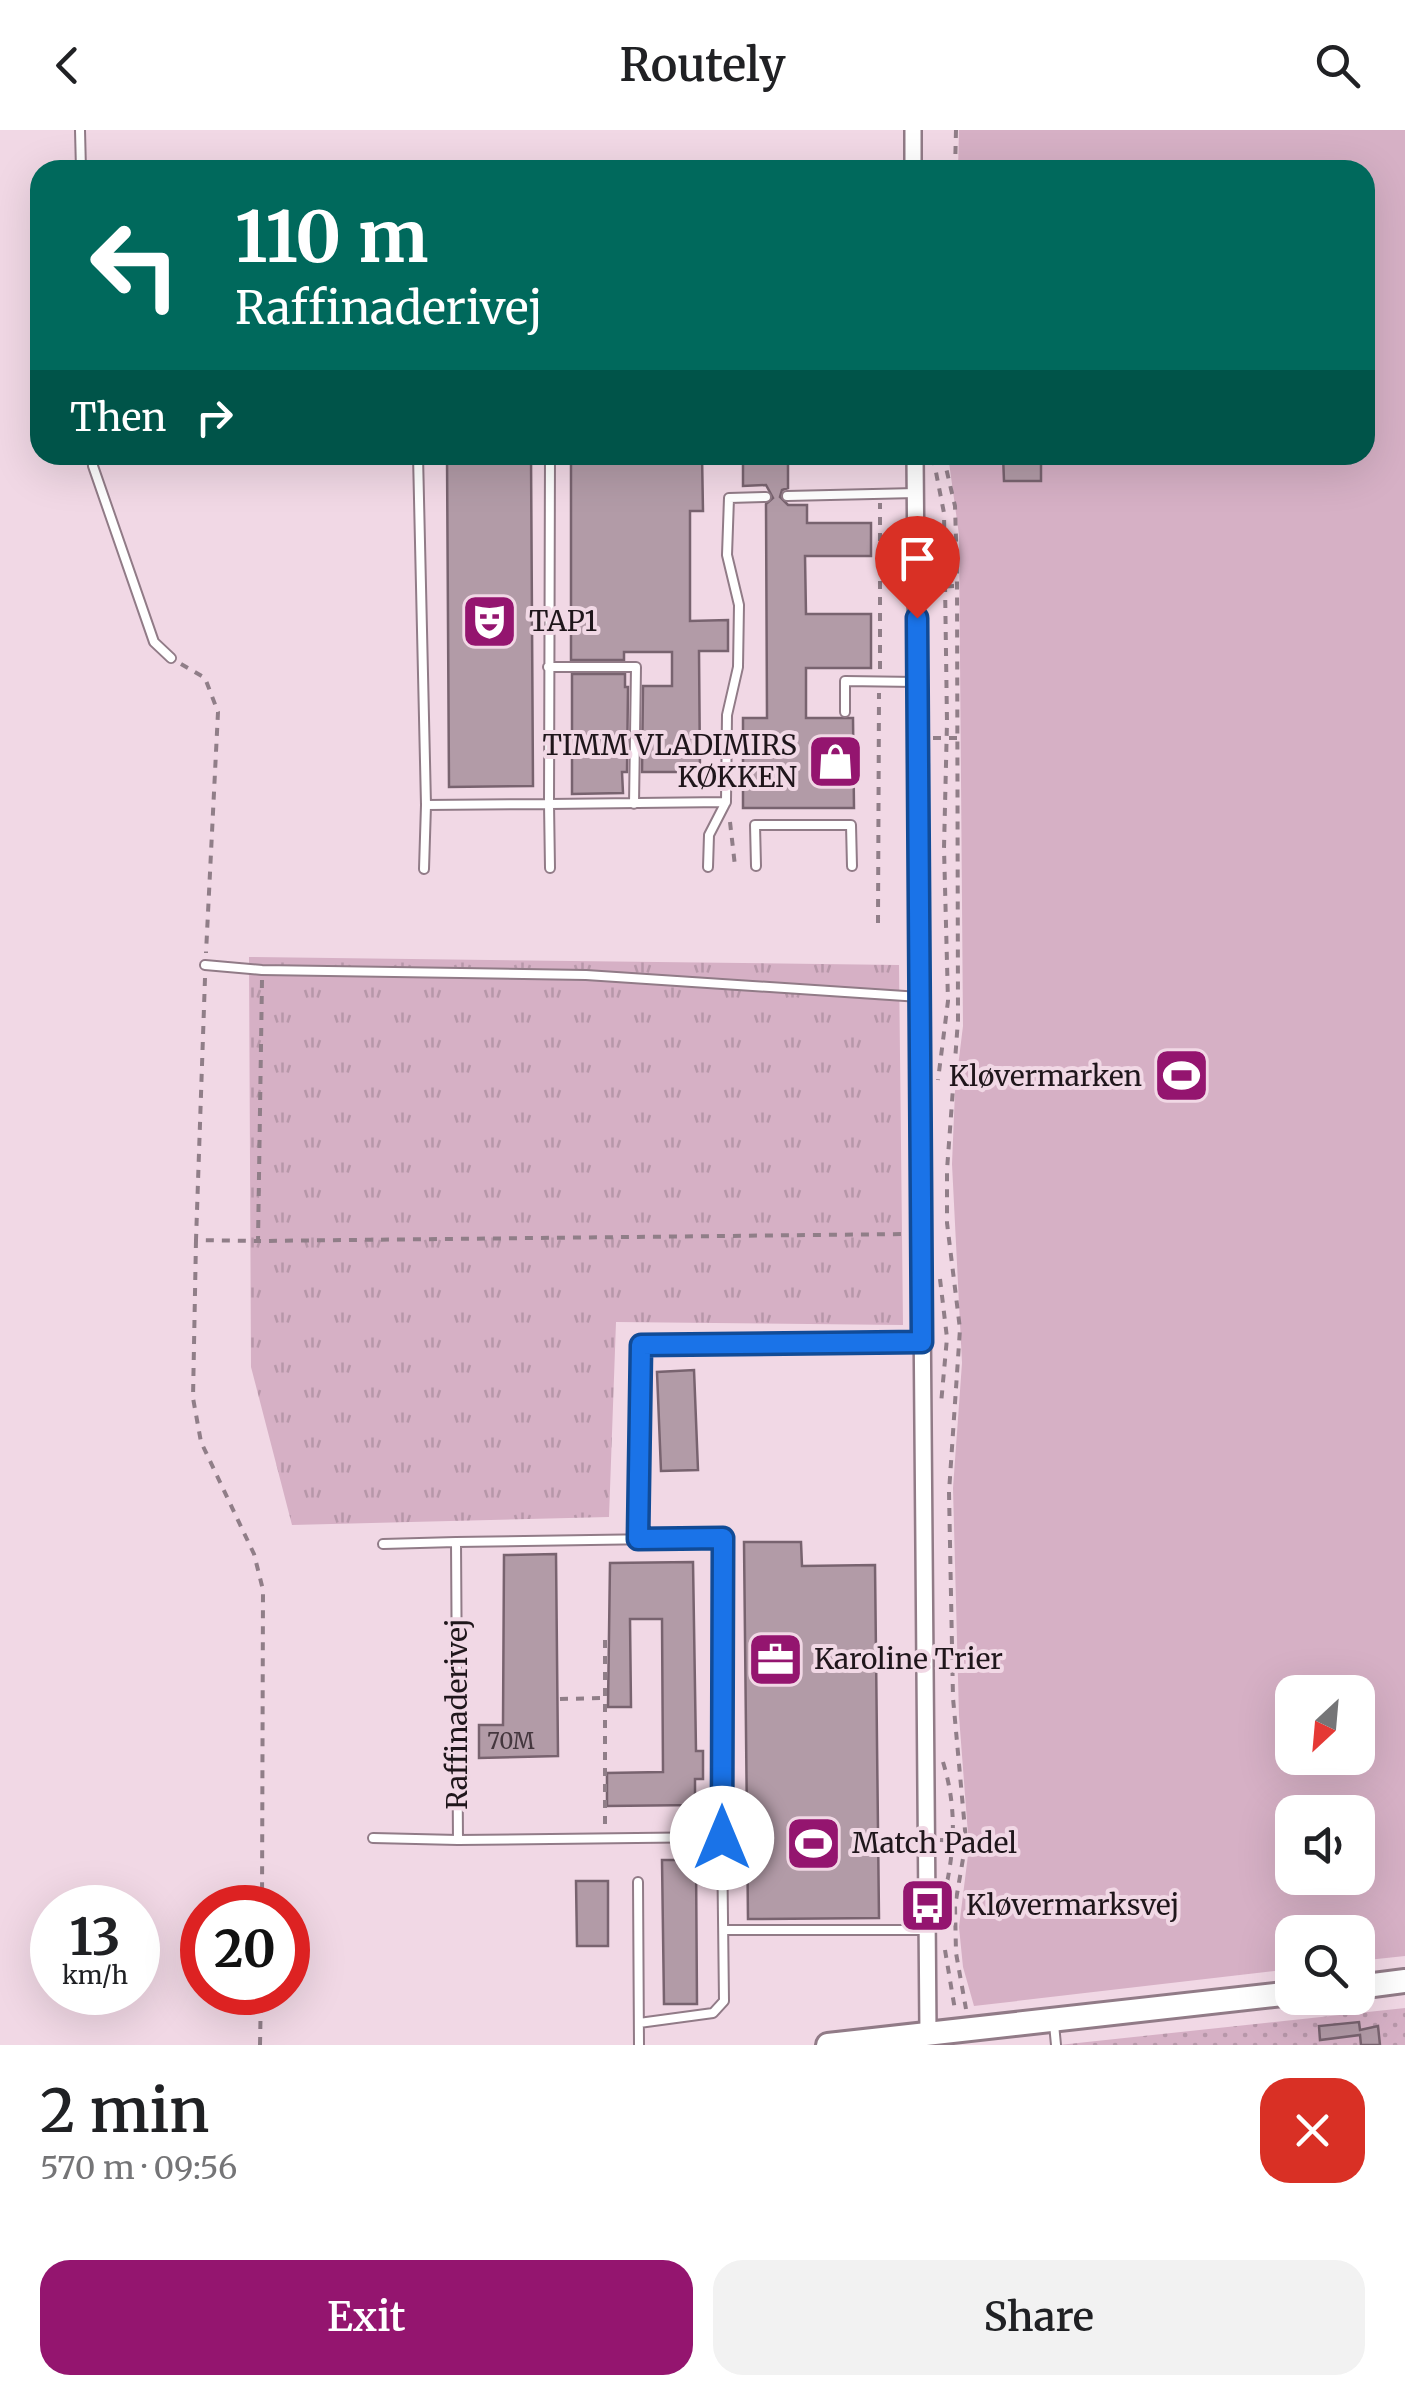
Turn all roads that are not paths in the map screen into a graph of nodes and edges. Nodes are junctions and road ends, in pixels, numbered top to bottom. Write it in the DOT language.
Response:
graph roads {
  1 [pos="80,130"];
  2 [pos="913,130"];
  3 [pos="81,160"];
  4 [pos="913,160"];
  5 [pos="92,465"];
  6 [pos="418,465"];
  7 [pos="550,465"];
  8 [pos="916,465"];
  9 [pos="916,493"];
  10 [pos="787,496"];
  11 [pos="766,497"];
  12 [pos="171,658"];
  13 [pos="548,667"];
  14 [pos="918,682"];
  15 [pos="845,712"];
  16 [pos="726,802"];
  17 [pos="549,804"];
  18 [pos="634,804"];
  19 [pos="426,805"];
  20 [pos="756,866"];
  21 [pos="852,866"];
  22 [pos="708,867"];
  23 [pos="550,868"];
  24 [pos="424,869"];
  25 [pos="206,965"];
  26 [pos="920,997"];
  27 [pos="922,1342"];
  28 [pos="638,1539"];
  29 [pos="456,1542"];
  30 [pos="383,1544"];
  31 [pos="373,1838"];
  32 [pos="722,1838"];
  33 [pos="458,1840"];
  34 [pos="638,1882"];
  35 [pos="724,1930"];
  36 [pos="927,1930"];
  37 [pos="1405,1982"];
  38 [pos="1375,1985"];
  39 [pos="1275,1996"];
  40 [pos="1054,2019"];
  41 [pos="639,2024"];
  42 [pos="918,2038"];
  43 [pos="639,2045"];
  44 [pos="828,2045"];
  45 [pos="1056,2045"];
  1 -- 3 [label="lane"];
  2 -- 4 [label="street"];
  5 -- 12 [label="lane"];
  6 -- 19 [label="lane"];
  7 -- 13 [label="lane"];
  8 -- 9 [label="street"];
  9 -- 10 [label="lane"];
  9 -- 14 [label="street"];
  11 -- 16 [label="lane"];
  13 -- 17 [label="lane"];
  13 -- 18 [label="lane"];
  14 -- 15 [label="lane"];
  14 -- 26 [label="street"];
  16 -- 18 [label="lane"];
  16 -- 22 [label="lane"];
  17 -- 18 [label="lane"];
  17 -- 19 [label="lane"];
  17 -- 23 [label="lane"];
  19 -- 24 [label="lane"];
  20 -- 21 [label="lane"];
  25 -- 26 [label="lane"];
  26 -- 27 [label="street"];
  27 -- 28 [label="lane"];
  27 -- 36 [label="street"];
  28 -- 29 [label="lane"];
  28 -- 32 [label="lane"];
  29 -- 30 [label="lane"];
  29 -- 33 [label="lane, Raffinaderivej"];
  31 -- 33 [label="lane"];
  32 -- 33 [label="lane, Raffinaderivej"];
  32 -- 35 [label="lane"];
  34 -- 41 [label="lane"];
  35 -- 36 [label="lane"];
  35 -- 41 [label="lane"];
  36 -- 42 [label="street"];
  37 -- 38 [label="street"];
  39 -- 40 [label="street"];
  40 -- 42 [label="street"];
  40 -- 45 [label="lane"];
  41 -- 43 [label="lane"];
  42 -- 44 [label="street"];
}
